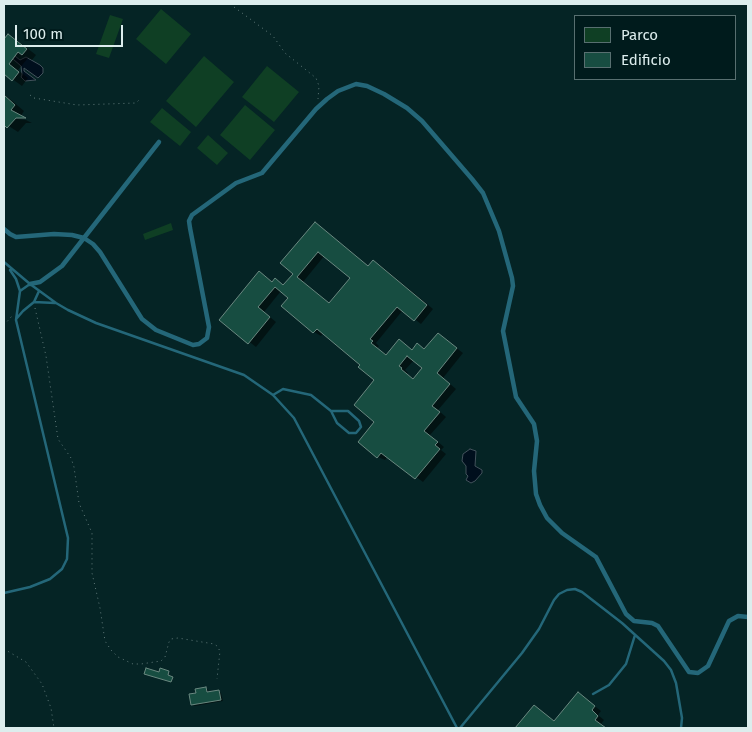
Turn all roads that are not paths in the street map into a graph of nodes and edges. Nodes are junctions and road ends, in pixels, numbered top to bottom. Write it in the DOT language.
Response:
graph roads {
  1 [pos="159,142"];
  2 [pos="4,229"];
  3 [pos="84,238"];
  4 [pos="4,262"];
  5 [pos="9,268"];
  6 [pos="30,284"];
  7 [pos="20,291"];
  8 [pos="39,291"];
  9 [pos="34,302"];
  10 [pos="56,303"];
  11 [pos="16,320"];
  12 [pos="273,395"];
  13 [pos="331,411"];
  14 [pos="4,593"];
  15 [pos="748,617"];
  16 [pos="635,635"];
  17 [pos="593,694"];
  18 [pos="459,728"];
  19 [pos="681,728"];
  1 -- 3 [label="street"];
  2 -- 3 [label="street"];
  3 -- 6 [label="street"];
  3 -- 15 [label="street"];
  4 -- 5 [label="lane"];
  5 -- 6 [label="lane"];
  5 -- 7 [label="lane"];
  6 -- 7 [label="lane"];
  6 -- 8 [label="lane"];
  7 -- 11 [label="lane"];
  8 -- 9 [label="lane"];
  8 -- 10 [label="lane"];
  9 -- 10 [label="lane"];
  9 -- 11 [label="lane"];
  10 -- 12 [label="lane"];
  11 -- 14 [label="lane"];
  12 -- 13 [label="lane"];
  12 -- 18 [label="lane"];
  13 -- 13 [label="lane"];
  16 -- 17 [label="lane"];
  16 -- 18 [label="lane"];
  16 -- 19 [label="lane"];
}
